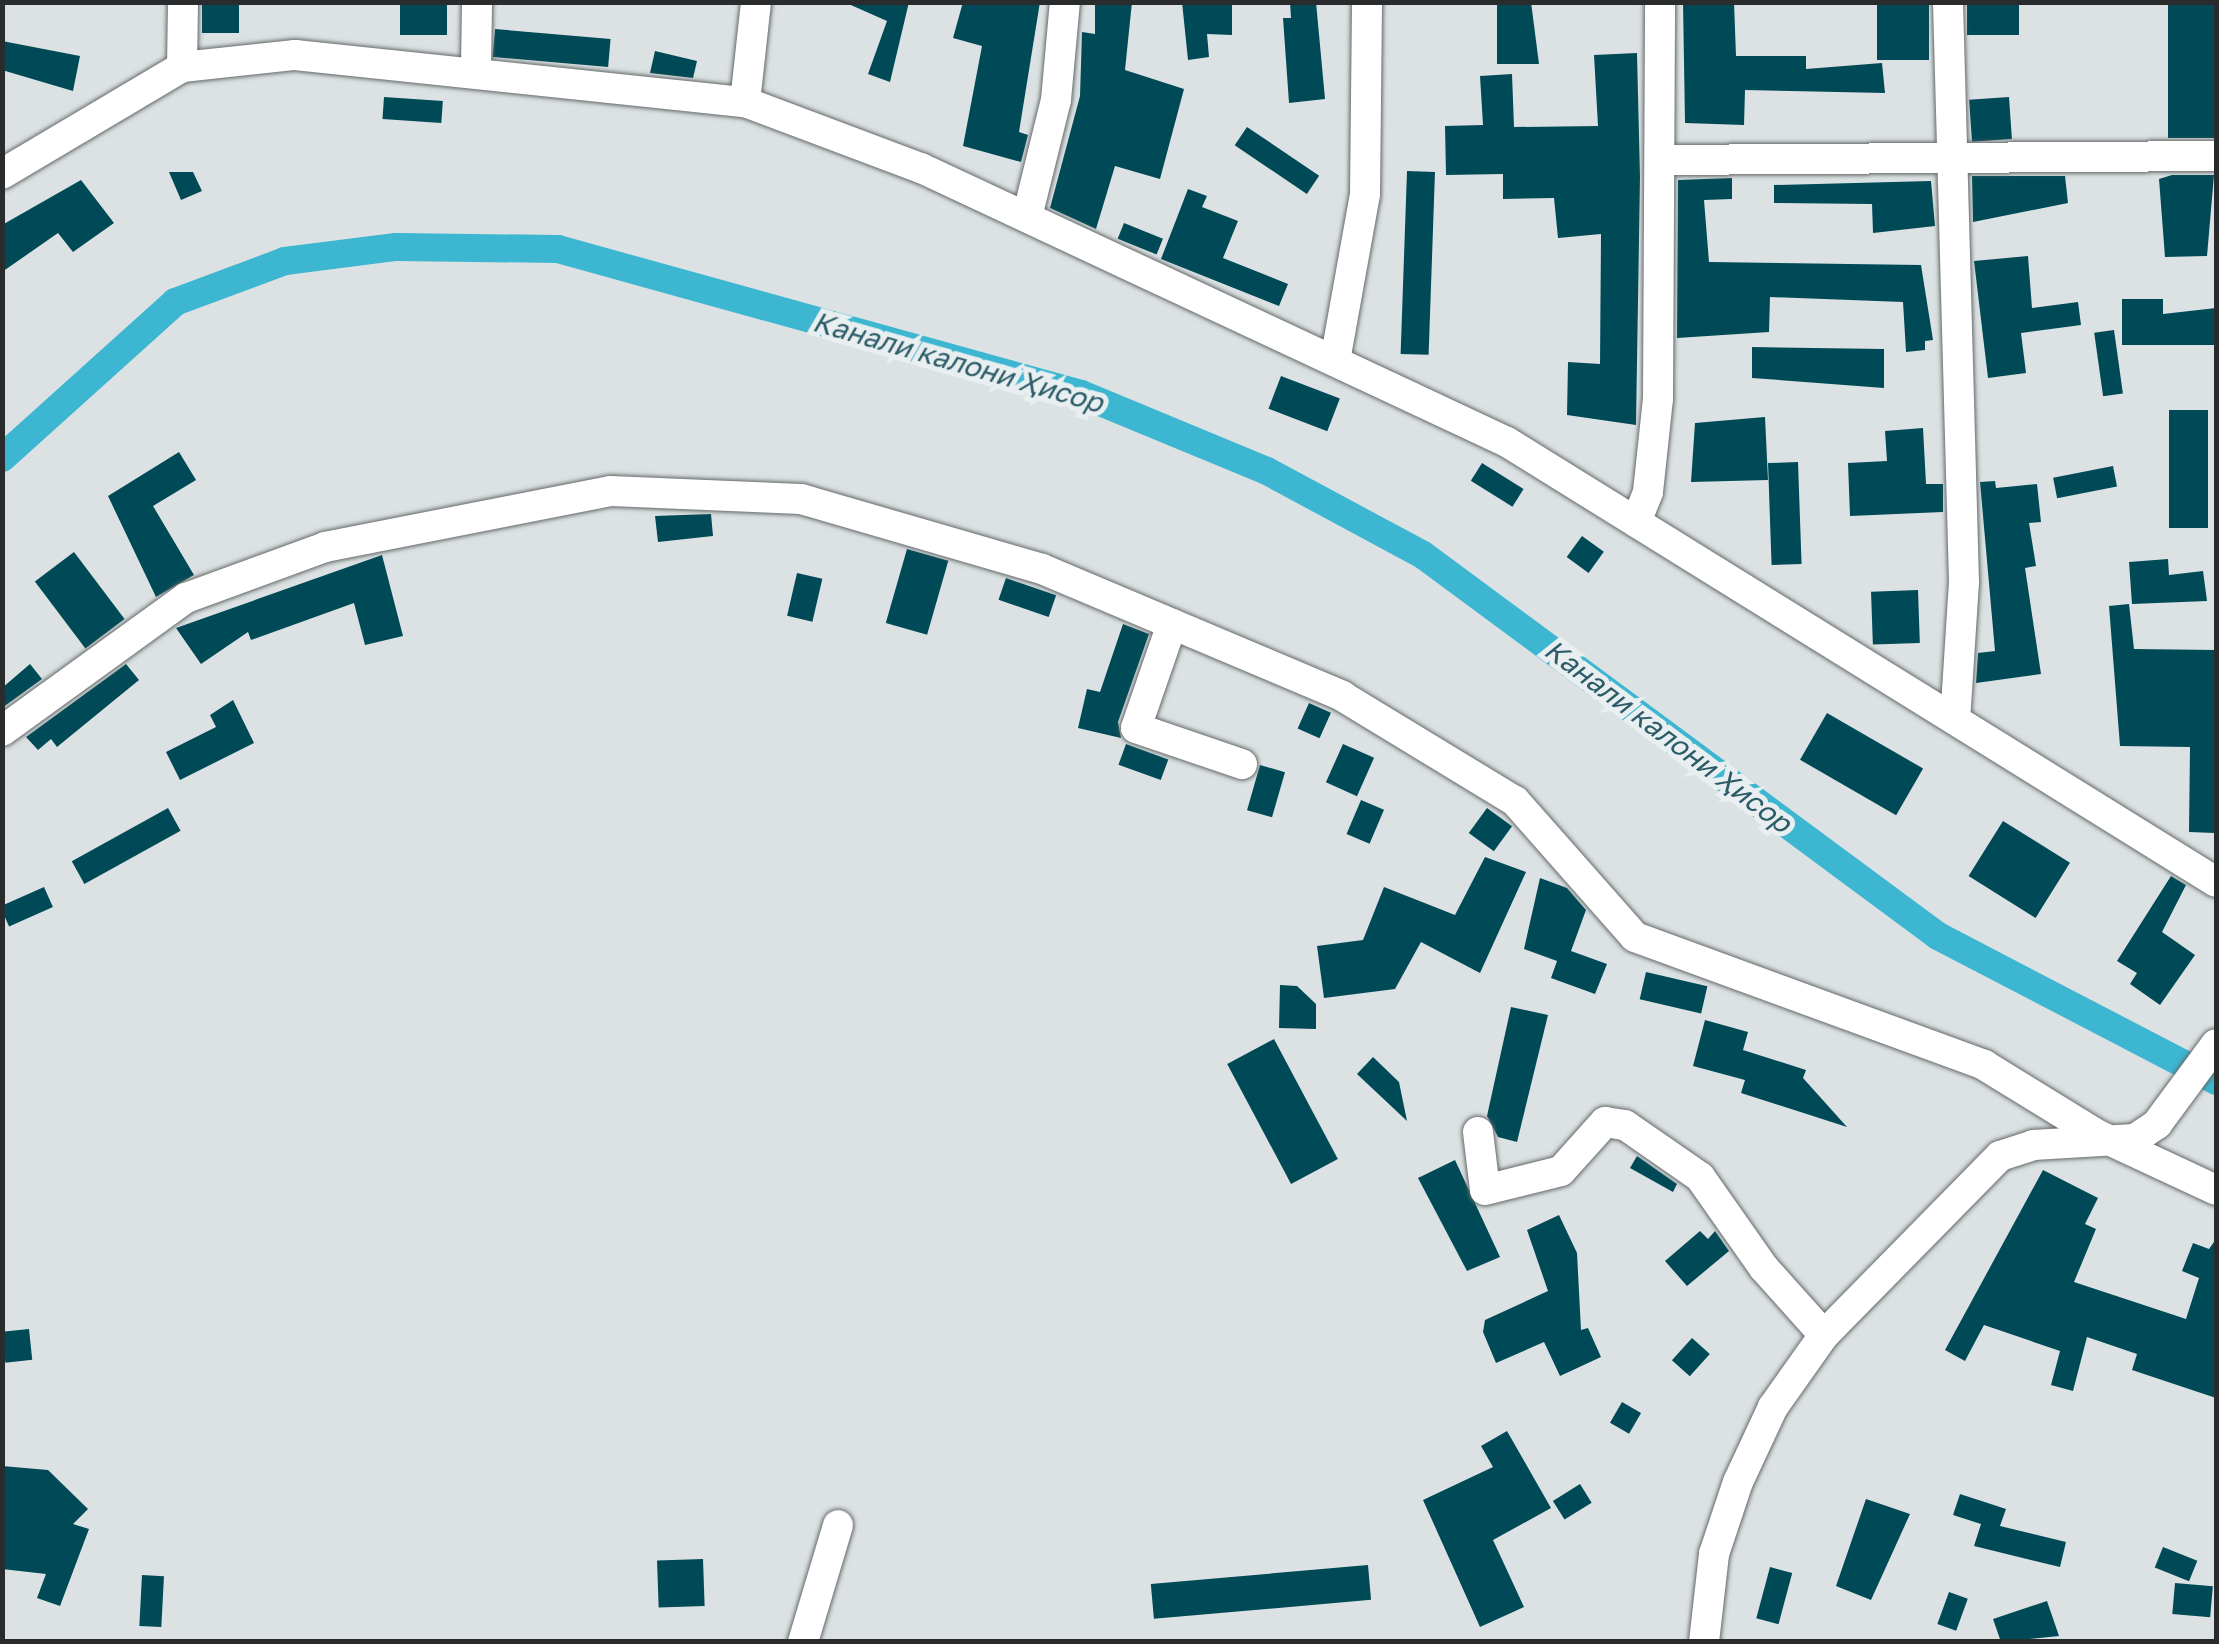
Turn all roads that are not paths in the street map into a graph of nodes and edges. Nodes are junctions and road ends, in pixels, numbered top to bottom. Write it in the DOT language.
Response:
graph roads {
  1 [pos="183,2"];
  2 [pos="477,2"];
  3 [pos="756,2"];
  4 [pos="1065,2"];
  5 [pos="1366,2"];
  6 [pos="1660,2"];
  7 [pos="1948,2"];
  8 [pos="182,67"];
  9 [pos="476,68"];
  10 [pos="745,102"];
  11 [pos="2216,156"];
  12 [pos="1952,158"];
  13 [pos="1661,160"];
  14 [pos="2,174"];
  15 [pos="1027,217"];
  16 [pos="1335,361"];
  17 [pos="1636,522"];
  18 [pos="1172,624"];
  19 [pos="1956,720"];
  20 [pos="2,731"];
  21 [pos="1242,764"];
  22 [pos="2216,882"];
  23 [pos="2214,1048"];
  24 [pos="1478,1132"];
  25 [pos="2124,1142"];
  26 [pos="2216,1190"];
  27 [pos="1824,1335"];
  28 [pos="838,1525"];
  29 [pos="803,1642"];
  30 [pos="1704,1642"];
  1 -- 8 [label="street"];
  2 -- 9 [label="street"];
  3 -- 10 [label="street"];
  4 -- 15 [label="street"];
  5 -- 16 [label="street"];
  6 -- 13 [label="street"];
  7 -- 12 [label="street"];
  8 -- 9 [label="street"];
  8 -- 14 [label="street"];
  9 -- 10 [label="street"];
  10 -- 15 [label="street"];
  11 -- 12 [label="street"];
  12 -- 13 [label="street"];
  12 -- 19 [label="street"];
  13 -- 17 [label="street"];
  15 -- 16 [label="street"];
  16 -- 17 [label="street"];
  17 -- 19 [label="street"];
  18 -- 20 [label="street"];
  18 -- 21 [label="street"];
  18 -- 25 [label="street"];
  19 -- 22 [label="street"];
  23 -- 25 [label="street"];
  24 -- 27 [label="street"];
  25 -- 26 [label="street"];
  25 -- 27 [label="street"];
  27 -- 30 [label="street"];
  28 -- 29 [label="street"];
}
